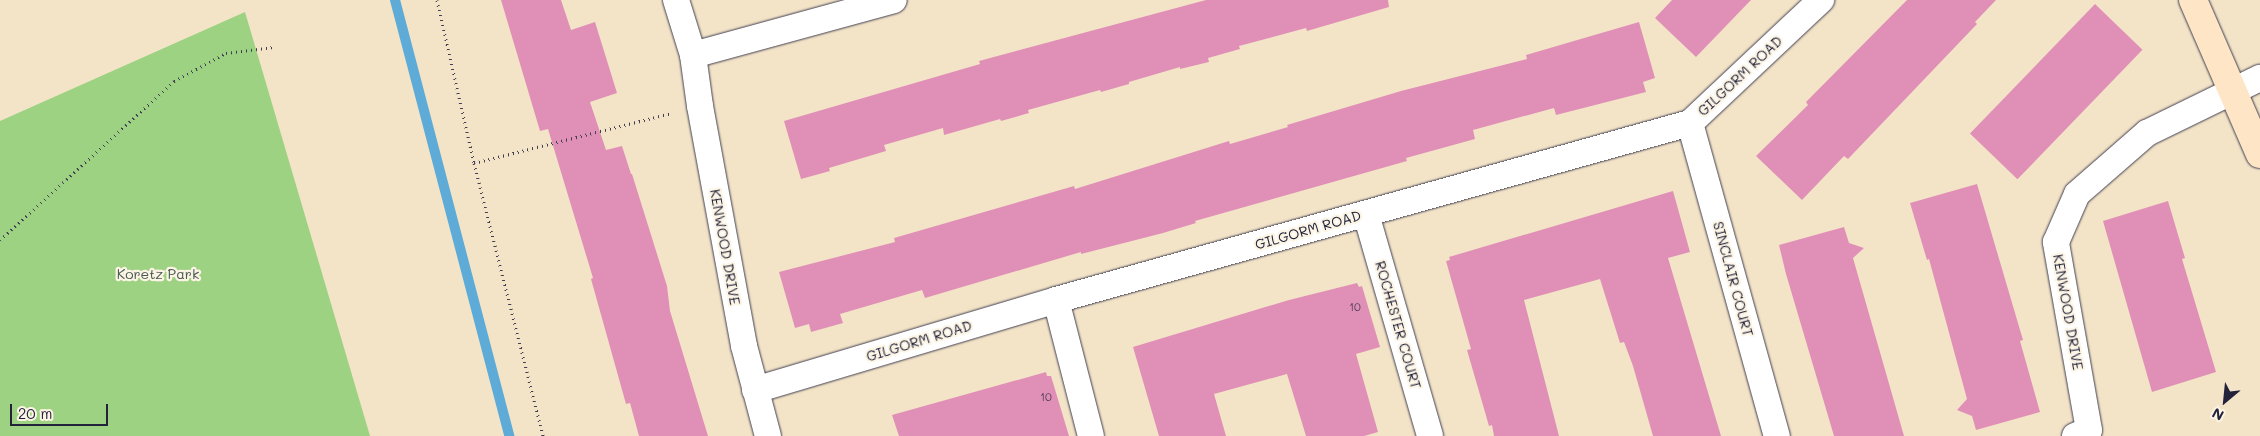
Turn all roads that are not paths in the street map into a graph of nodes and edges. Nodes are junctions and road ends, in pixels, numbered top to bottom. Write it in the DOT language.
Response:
graph roads {
  1 [pos="676,0"];
  2 [pos="894,0"];
  3 [pos="1820,0"];
  4 [pos="2193,0"];
  5 [pos="693,55"];
  6 [pos="2260,78"];
  7 [pos="2234,89"];
  8 [pos="1690,123"];
  9 [pos="2260,154"];
  10 [pos="1366,214"];
  11 [pos="1056,300"];
  12 [pos="756,390"];
  13 [pos="768,436"];
  14 [pos="1091,436"];
  15 [pos="1430,436"];
  16 [pos="1776,436"];
  17 [pos="2076,436"];
  1 -- 5 [label="street, KENWOOD DRIVE"];
  2 -- 5 [label="street"];
  3 -- 8 [label="street, GILGORM ROAD"];
  4 -- 7 [label="street"];
  5 -- 12 [label="street, KENWOOD DRIVE"];
  6 -- 7 [label="street"];
  7 -- 9 [label="street"];
  7 -- 17 [label="street, KENWOOD DRIVE"];
  8 -- 10 [label="street, GILGORM ROAD"];
  8 -- 16 [label="street, SINCLAIR COURT"];
  10 -- 11 [label="street, GILGORM ROAD"];
  10 -- 15 [label="street, ROCHESTER COURT"];
  11 -- 12 [label="street, GILGORM ROAD"];
  11 -- 14 [label="street"];
  12 -- 13 [label="street, KENWOOD DRIVE"];
}
